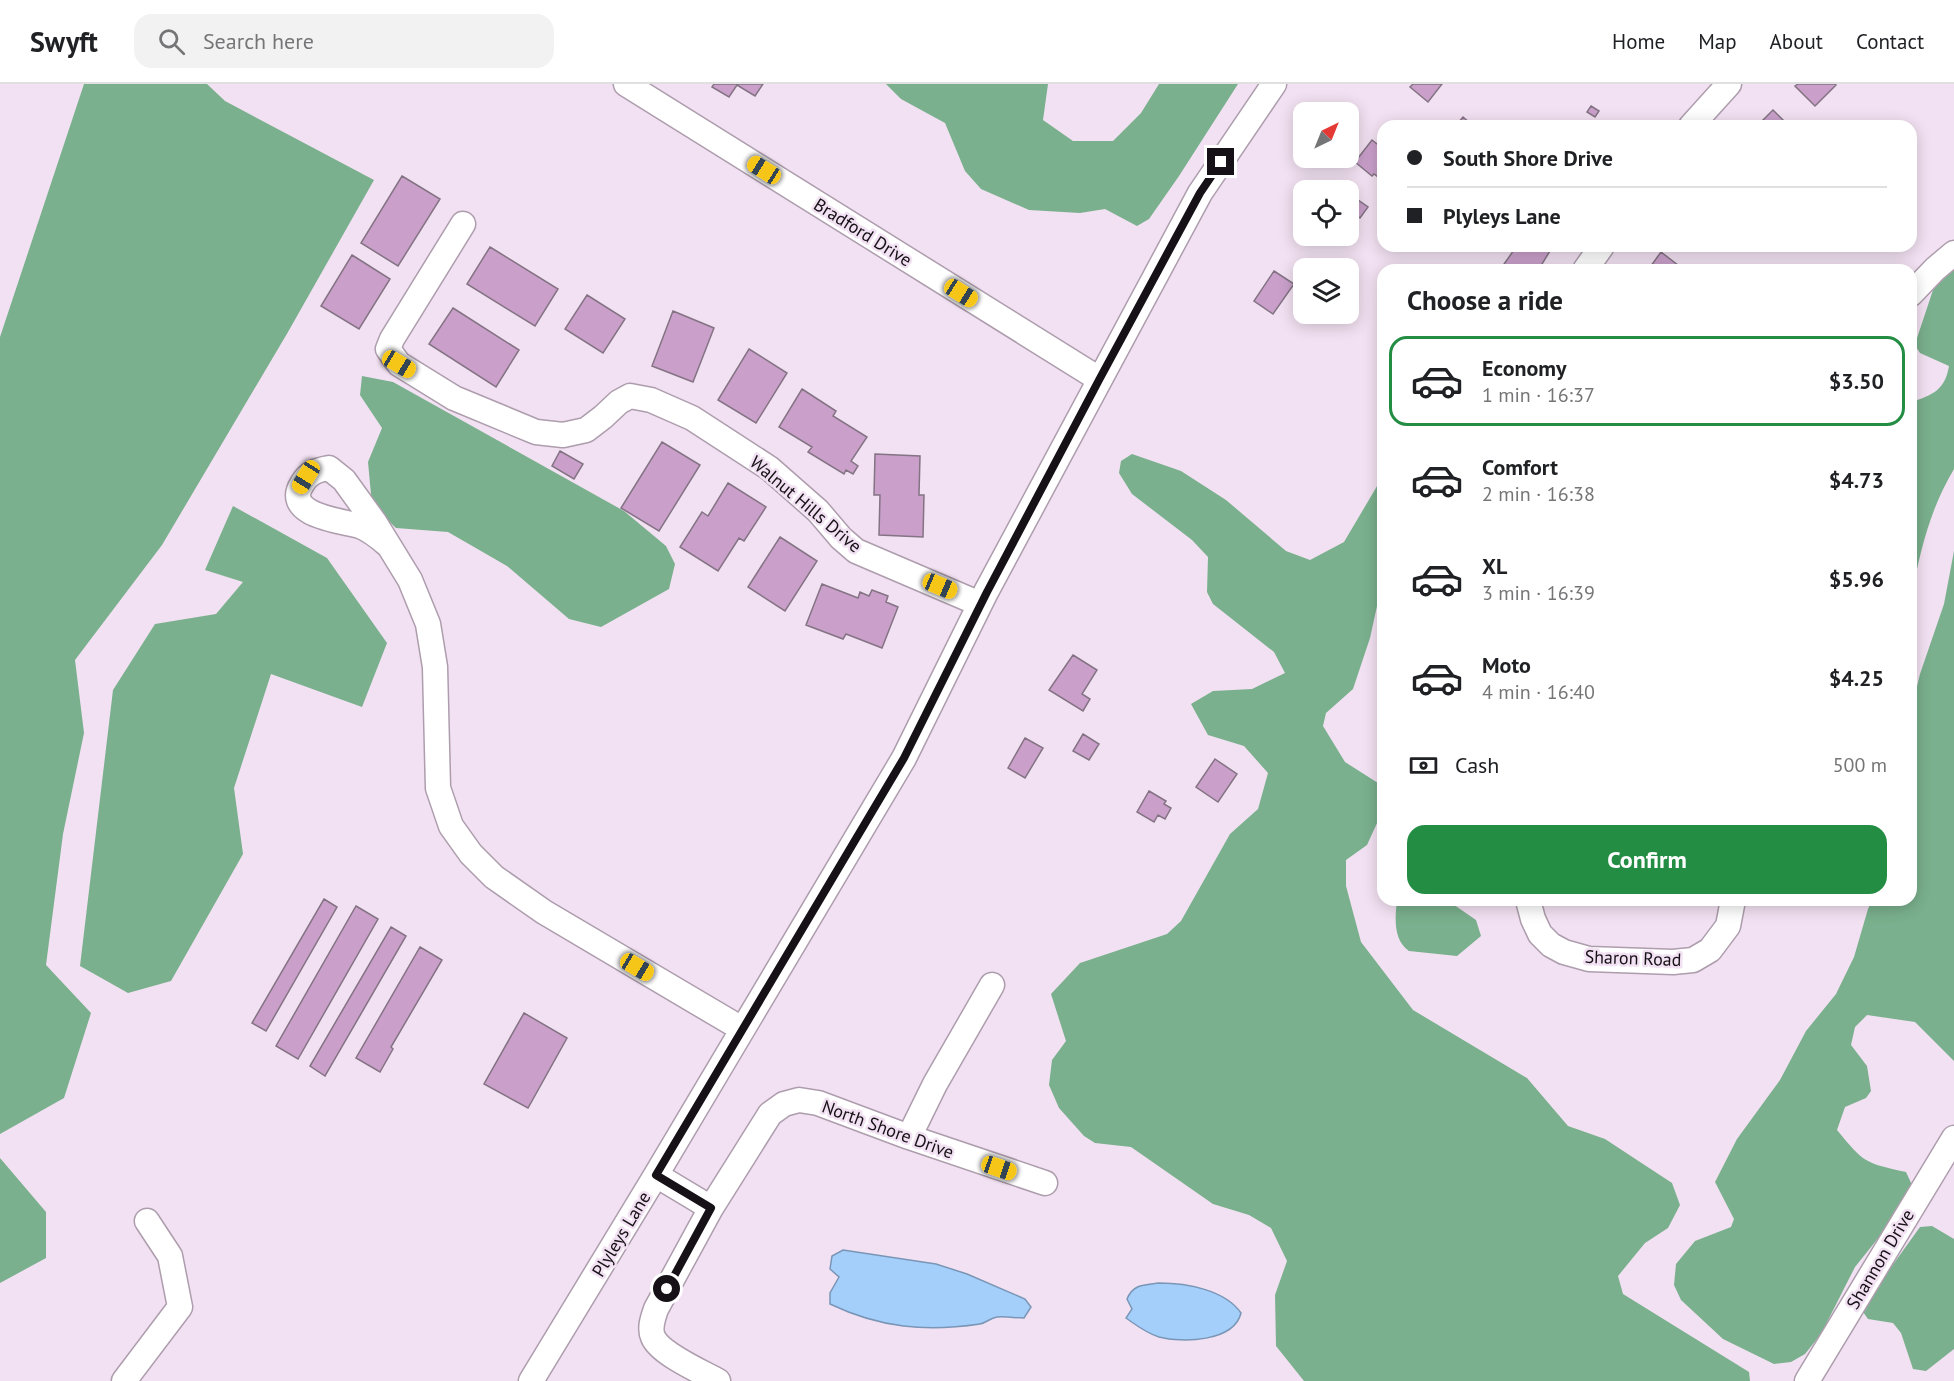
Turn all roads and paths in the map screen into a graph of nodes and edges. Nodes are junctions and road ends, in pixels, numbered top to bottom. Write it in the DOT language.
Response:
graph roads {
  1 [pos="626,84"];
  2 [pos="1274,84"];
  3 [pos="1729,84"];
  4 [pos="1696,120"];
  5 [pos="463,224"];
  6 [pos="1954,253"];
  7 [pos="1917,288"];
  8 [pos="1099,380"];
  9 [pos="388,545"];
  10 [pos="980,604"];
  11 [pos="1530,906"];
  12 [pos="1732,906"];
  13 [pos="992,985"];
  14 [pos="742,1029"];
  15 [pos="909,1137"];
  16 [pos="1954,1138"];
  17 [pos="656,1175"];
  18 [pos="1045,1183"];
  19 [pos="711,1208"];
  20 [pos="147,1221"];
  21 [pos="124,1381"];
  22 [pos="531,1381"];
  23 [pos="718,1381"];
  24 [pos="1807,1381"];
  1 -- 8 [label="street, Bradford Drive"];
  2 -- 8 [label="street, Plyleys Lane"];
  3 -- 4 [label="street"];
  5 -- 10 [label="street, Walnut Hills Drive"];
  6 -- 7 [label="street"];
  8 -- 10 [label="street, Plyleys Lane"];
  9 -- 14 [label="street"];
  10 -- 14 [label="street, Plyleys Lane"];
  11 -- 12 [label="street, Sharon Road"];
  13 -- 15 [label="street"];
  14 -- 17 [label="street, Plyleys Lane"];
  15 -- 18 [label="street, North Shore Drive"];
  15 -- 19 [label="street, North Shore Drive"];
  16 -- 24 [label="street, Shannon Drive"];
  17 -- 19 [label="street"];
  17 -- 22 [label="street, Plyleys Lane"];
  19 -- 23 [label="street, North Shore Drive"];
  20 -- 21 [label="street"];
}
